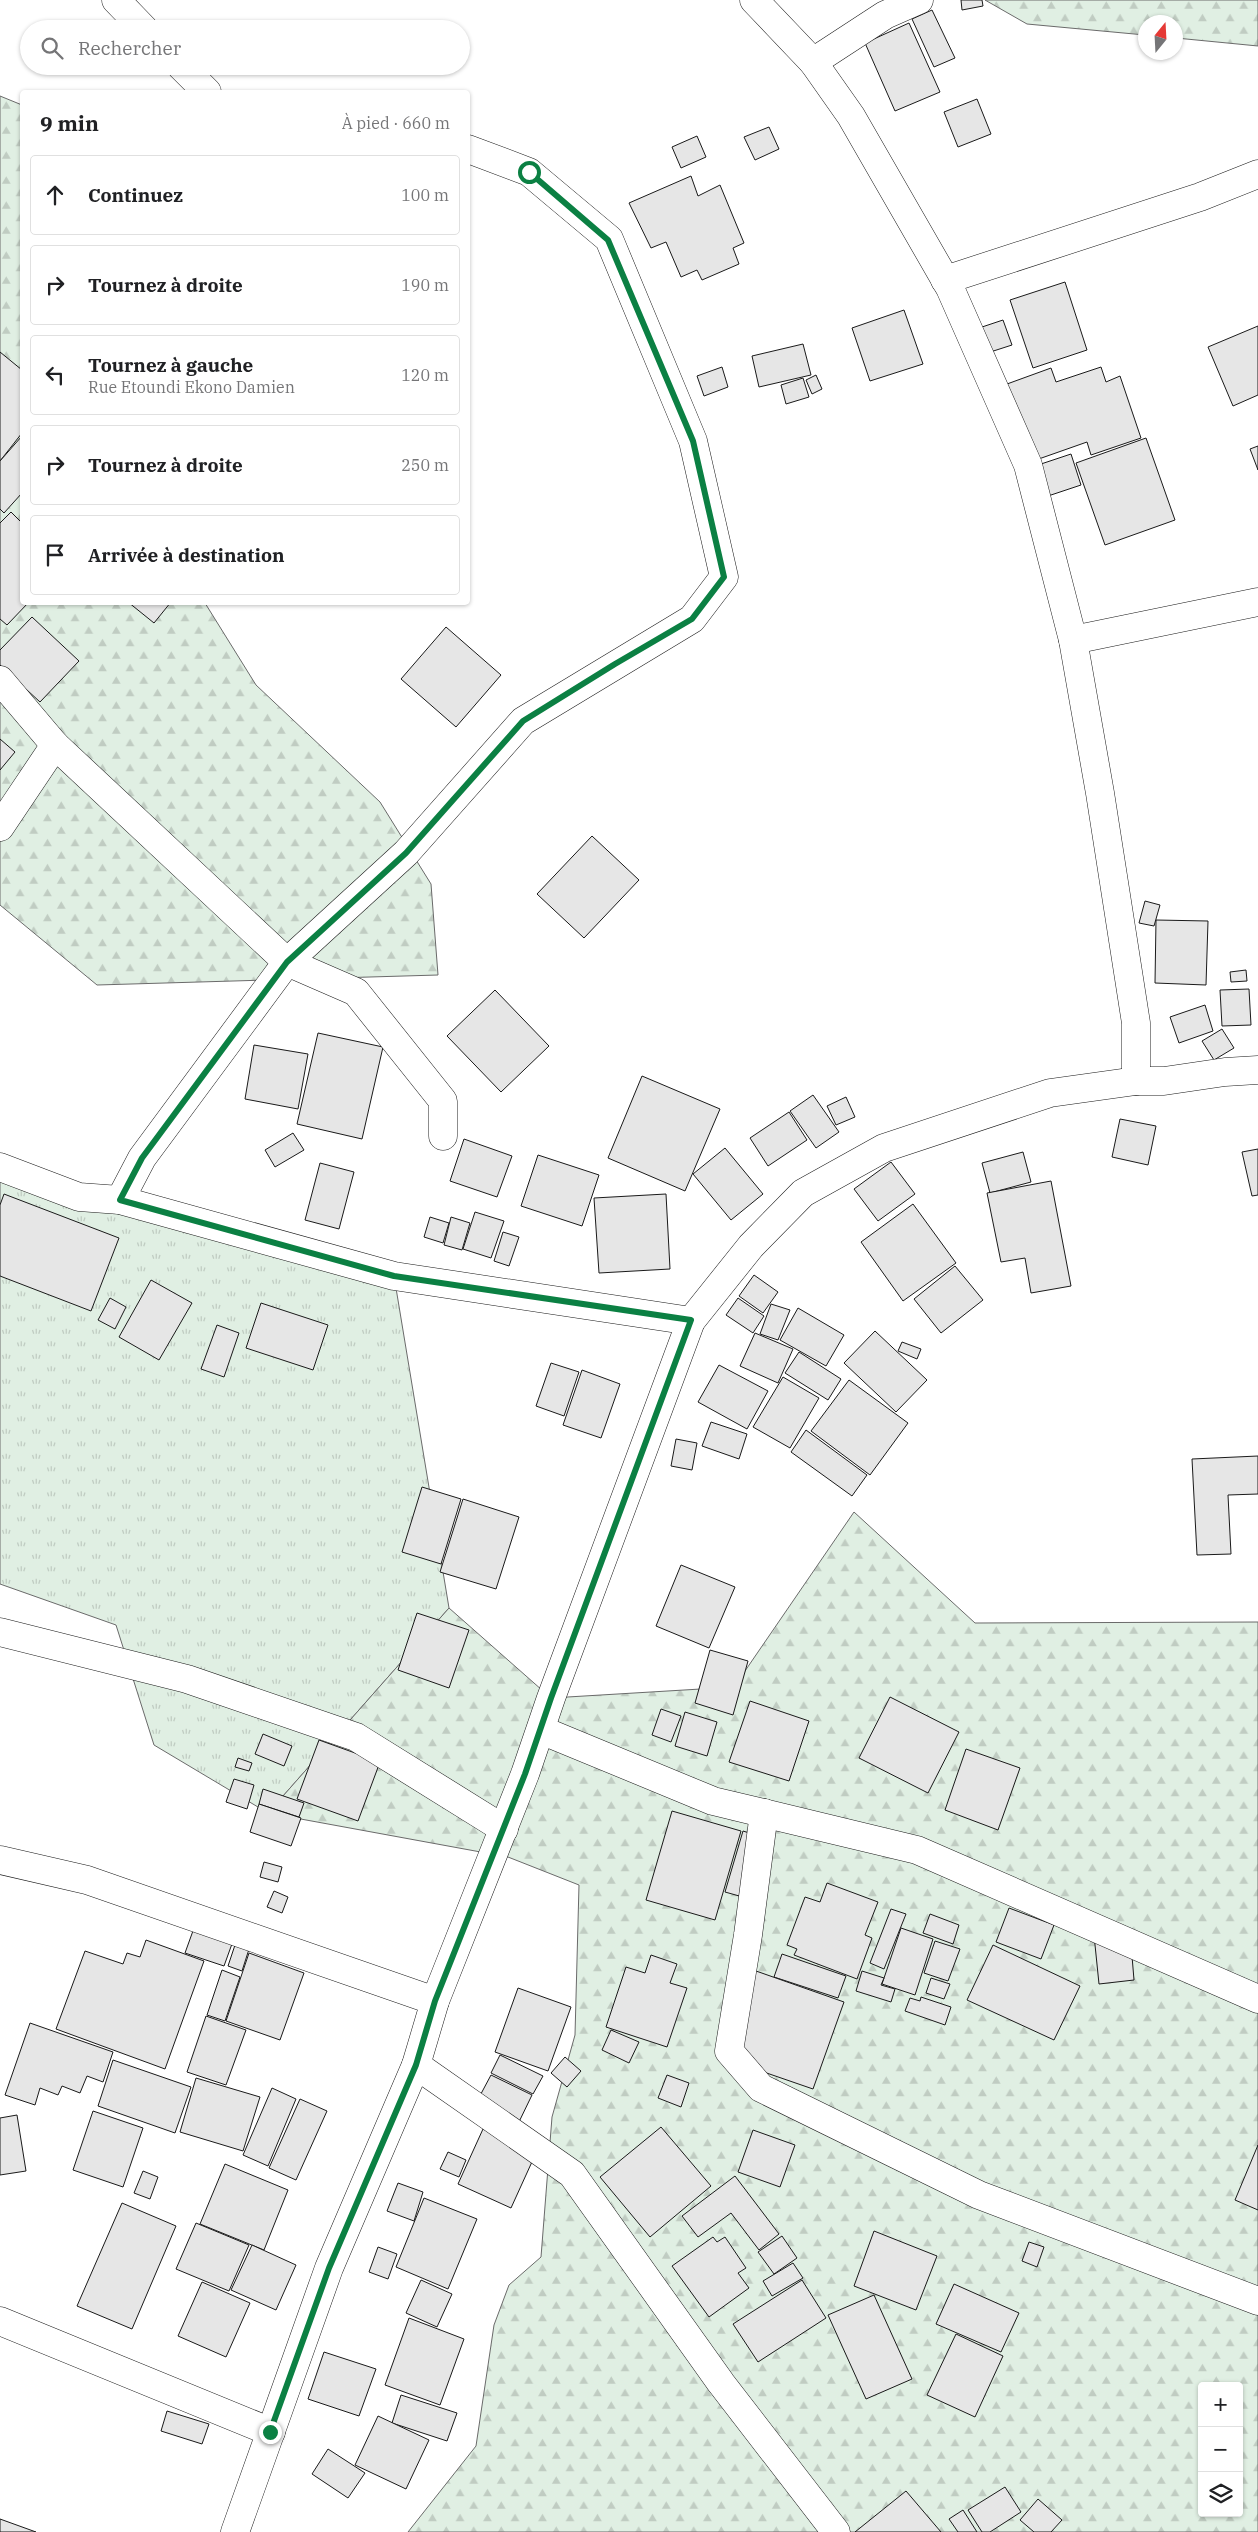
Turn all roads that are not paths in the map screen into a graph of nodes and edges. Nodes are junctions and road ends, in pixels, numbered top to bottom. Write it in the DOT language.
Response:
graph roads {
  1 [pos="116,0"];
  2 [pos="754,0"];
  3 [pos="919,0"];
  4 [pos="135,20"];
  5 [pos="813,62"];
  6 [pos="190,75"];
  7 [pos="205,90"];
  8 [pos="470,150"];
  9 [pos="1258,174"];
  10 [pos="945,280"];
  11 [pos="1258,602"];
  12 [pos="1073,640"];
  13 [pos="0,680"];
  14 [pos="55,745"];
  15 [pos="0,827"];
  16 [pos="287,962"];
  17 [pos="1258,1070"];
  18 [pos="1136,1081"];
  19 [pos="443,1136"];
  20 [pos="0,1167"];
  21 [pos="120,1200"];
  22 [pos="691,1320"];
  23 [pos="0,1632"];
  24 [pos="541,1730"];
  25 [pos="764,1813"];
  26 [pos="504,1829"];
  27 [pos="0,1860"];
  28 [pos="1258,1999"];
  29 [pos="435,2001"];
  30 [pos="416,2065"];
  31 [pos="1258,2301"];
  32 [pos="0,2321"];
  33 [pos="270,2432"];
  34 [pos="235,2532"];
  35 [pos="836,2532"];
  1 -- 4 [label="street"];
  2 -- 5 [label="street"];
  3 -- 5 [label="street"];
  5 -- 10 [label="street"];
  6 -- 7 [label="street"];
  8 -- 16 [label="street"];
  9 -- 10 [label="street"];
  10 -- 12 [label="street"];
  11 -- 12 [label="street"];
  12 -- 18 [label="street"];
  13 -- 14 [label="street"];
  14 -- 15 [label="street"];
  14 -- 16 [label="street"];
  16 -- 19 [label="street"];
  16 -- 21 [label="street"];
  17 -- 18 [label="street"];
  18 -- 22 [label="street"];
  20 -- 21 [label="street"];
  21 -- 22 [label="street"];
  22 -- 24 [label="street"];
  23 -- 26 [label="street"];
  24 -- 25 [label="street"];
  24 -- 26 [label="street"];
  25 -- 28 [label="street"];
  25 -- 31 [label="street"];
  26 -- 29 [label="street"];
  27 -- 29 [label="street"];
  29 -- 30 [label="street"];
  30 -- 33 [label="street"];
  30 -- 35 [label="street"];
  32 -- 33 [label="street"];
  33 -- 34 [label="street"];
}
